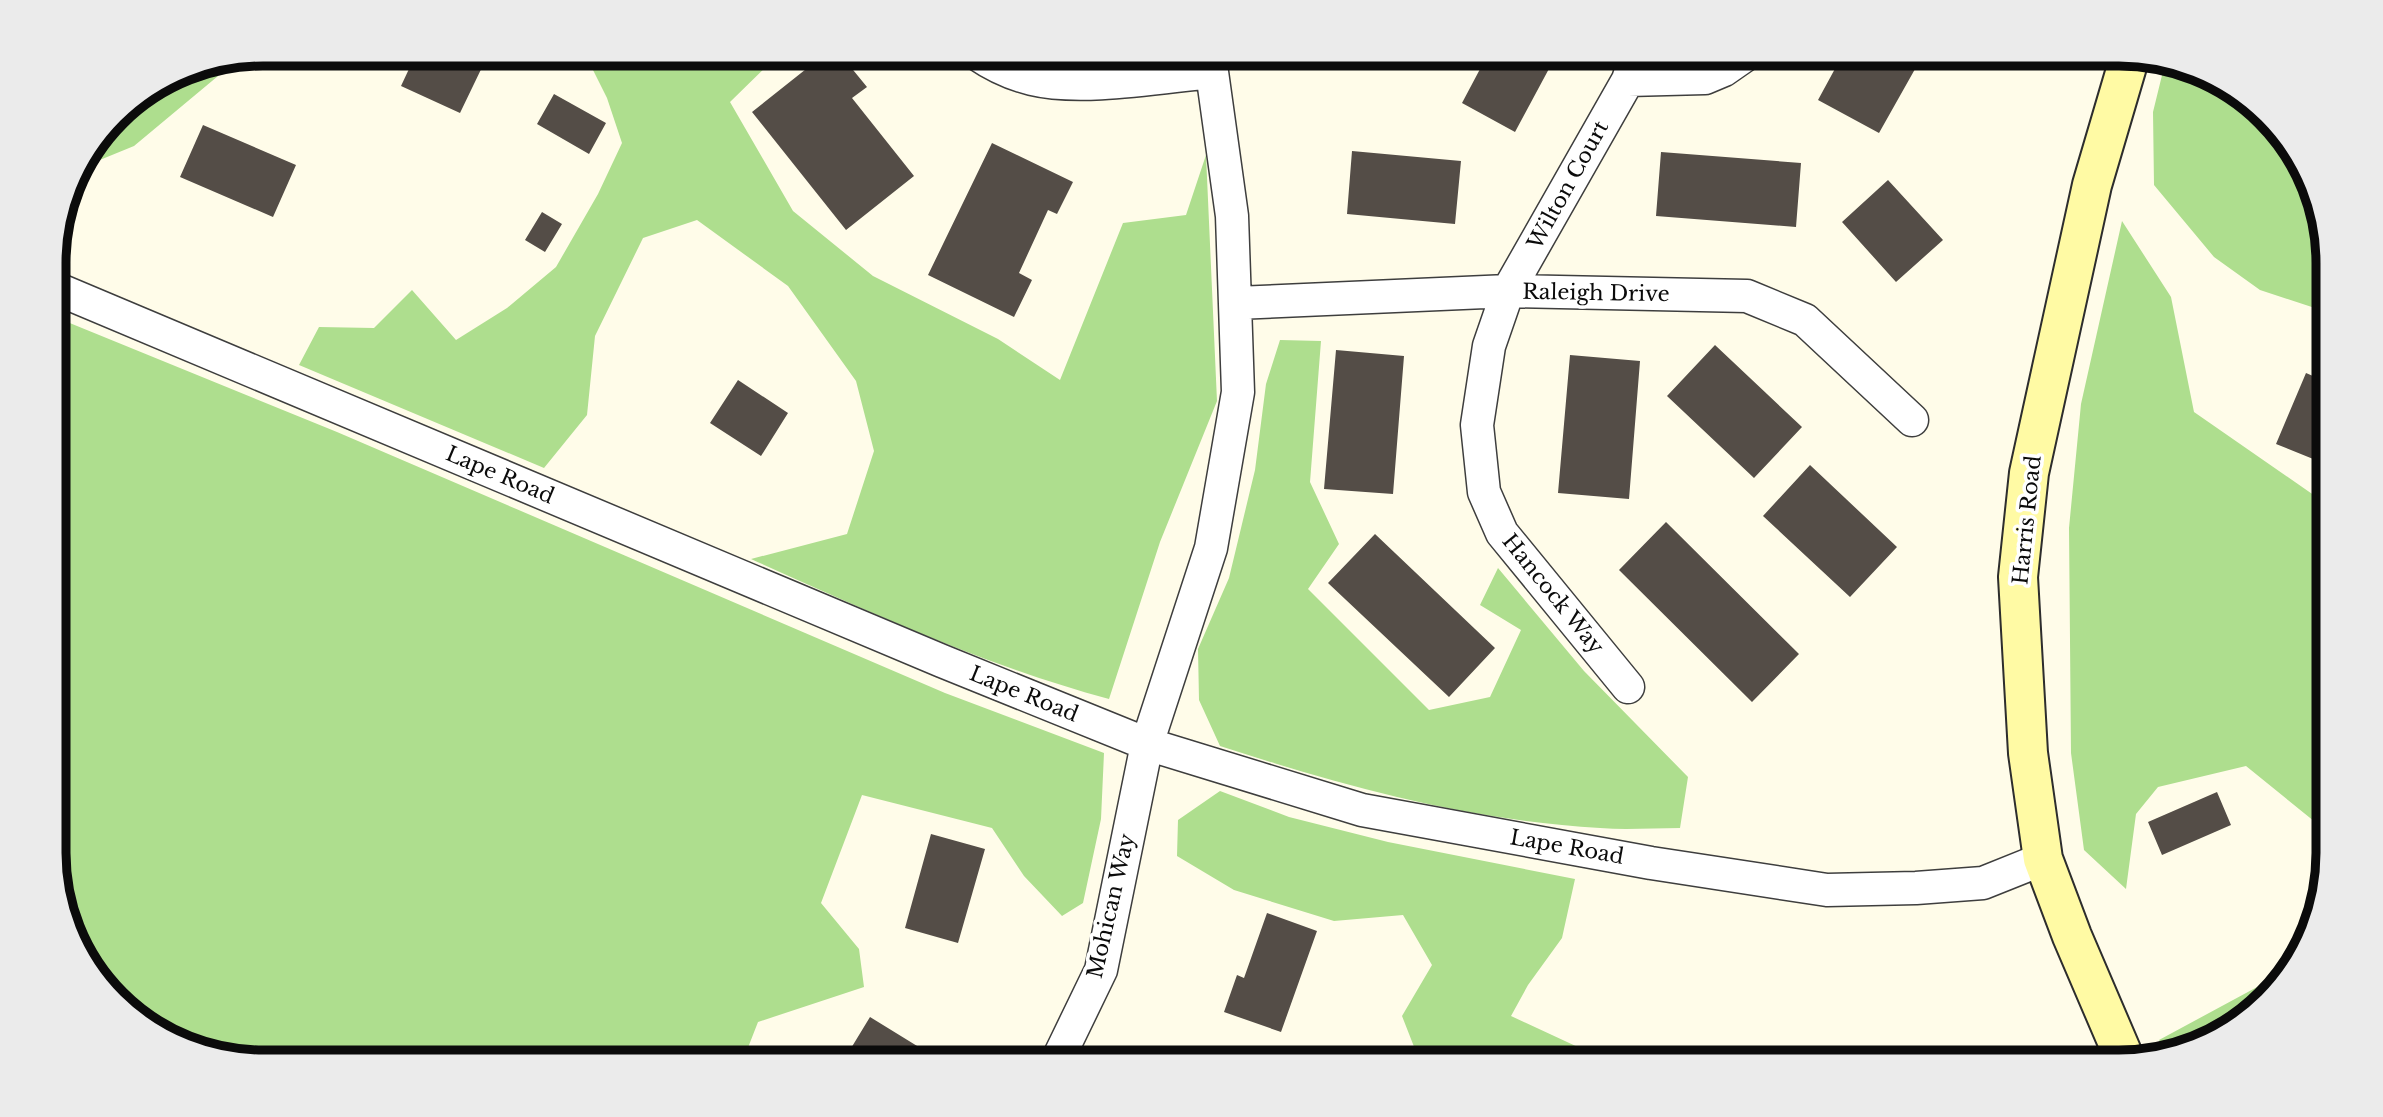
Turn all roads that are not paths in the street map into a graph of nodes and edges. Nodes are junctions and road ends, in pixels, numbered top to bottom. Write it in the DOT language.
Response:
graph roads {
  1 [pos="1189,66"];
  2 [pos="1211,66"];
  3 [pos="1729,66"];
  4 [pos="997,67"];
  5 [pos="1632,67"];
  6 [pos="2127,67"];
  7 [pos="1508,291"];
  8 [pos="67,293"];
  9 [pos="1236,303"];
  10 [pos="1912,419"];
  11 [pos="1628,687"];
  12 [pos="1147,744"];
  13 [pos="2043,859"];
  14 [pos="1062,1050"];
  15 [pos="2121,1050"];
  1 -- 4 [label="street"];
  2 -- 9 [label="street, Mohican Way"];
  3 -- 5 [label="street, Wilton Court"];
  5 -- 7 [label="street, Wilton Court"];
  6 -- 13 [label="street, Harris Road"];
  7 -- 9 [label="street, Raleigh Drive"];
  7 -- 10 [label="street, Raleigh Drive"];
  7 -- 11 [label="street, Hancock Way"];
  8 -- 12 [label="street, Lape Road"];
  9 -- 12 [label="street, Mohican Way"];
  12 -- 13 [label="street, Lape Road"];
  12 -- 14 [label="street, Mohican Way"];
  13 -- 15 [label="street, Harris Road"];
}
